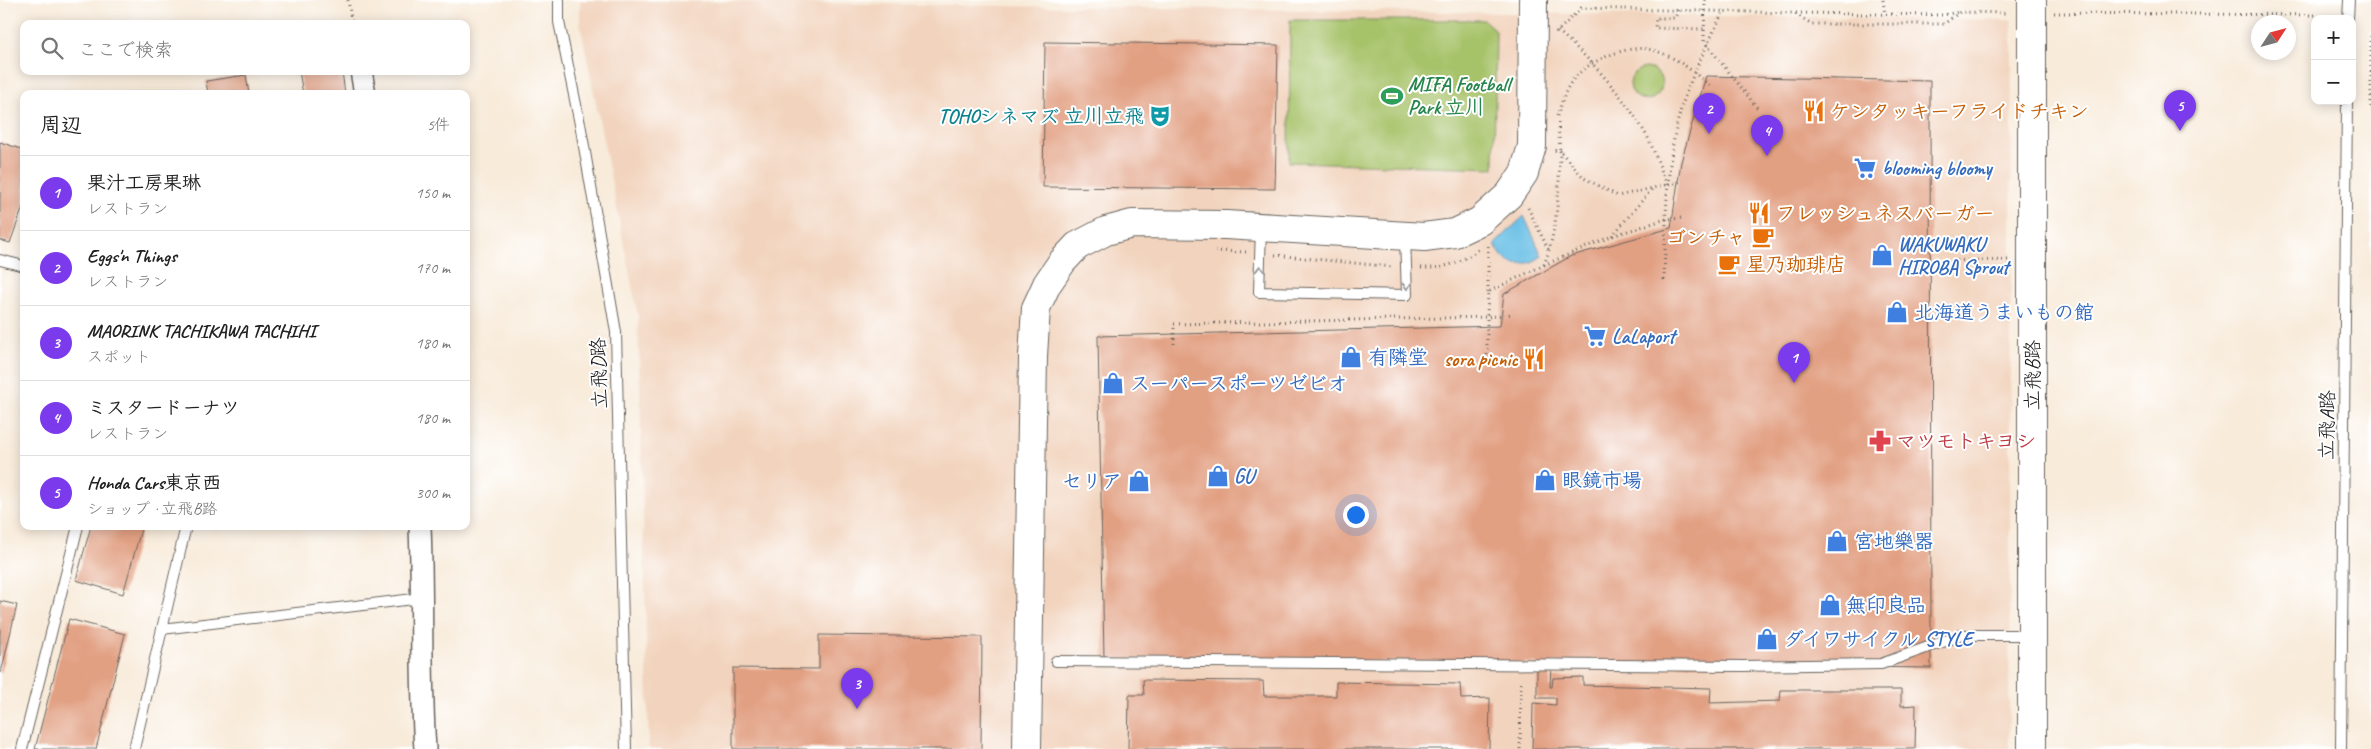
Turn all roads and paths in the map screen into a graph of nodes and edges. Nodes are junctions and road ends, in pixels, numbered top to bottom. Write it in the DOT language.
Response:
graph roads {
  1 [pos="348,0"];
  2 [pos="558,0"];
  3 [pos="1533,0"];
  4 [pos="1705,0"];
  5 [pos="1883,0"];
  6 [pos="2032,0"];
  7 [pos="2349,0"];
  8 [pos="1678,10"];
  9 [pos="1724,10"];
  10 [pos="1960,12"];
  11 [pos="1794,13"];
  12 [pos="1885,14"];
  13 [pos="2348,15"];
  14 [pos="351,20"];
  15 [pos="1704,29"];
  16 [pos="1558,31"];
  17 [pos="2371,36"];
  18 [pos="1592,63"];
  19 [pos="1695,73"];
  20 [pos="362,75"];
  21 [pos="1711,87"];
  22 [pos="364,90"];
  23 [pos="2347,105"];
  24 [pos="2371,109"];
  25 [pos="1759,110"];
  26 [pos="1545,148"];
  27 [pos="1560,151"];
  28 [pos="1683,181"];
  29 [pos="1667,186"];
  30 [pos="1652,189"];
  31 [pos="1526,205"];
  32 [pos="1682,218"];
  33 [pos="1666,219"];
  34 [pos="1261,227"];
  35 [pos="1612,236"];
  36 [pos="1405,237"];
  37 [pos="1488,243"];
  38 [pos="1549,252"];
  39 [pos="0,260"];
  40 [pos="2015,260"];
  41 [pos="1922,261"];
  42 [pos="20,265"];
  43 [pos="1544,265"];
  44 [pos="1664,280"];
  45 [pos="1488,292"];
  46 [pos="1512,314"];
  47 [pos="1487,317"];
  48 [pos="1174,344"];
  49 [pos="1487,360"];
  50 [pos="77,530"];
  51 [pos="185,530"];
  52 [pos="420,530"];
  53 [pos="422,598"];
  54 [pos="162,629"];
  55 [pos="2032,635"];
  56 [pos="1056,660"];
  57 [pos="1521,678"];
  58 [pos="22,749"];
  59 [pos="134,749"];
  60 [pos="425,749"];
  61 [pos="626,749"];
  62 [pos="1027,749"];
  63 [pos="1520,749"];
  64 [pos="2032,749"];
  65 [pos="2341,749"];
  1 -- 14 [label="path"];
  2 -- 61 [label="lane, 立飛D路"];
  3 -- 36 [label="street"];
  4 -- 15 [label="path, bridge"];
  5 -- 12 [label="path"];
  6 -- 55 [label="street, 立飛B路"];
  7 -- 13 [label="lane"];
  8 -- 15 [label="path"];
  9 -- 19 [label="path"];
  10 -- 12 [label="path"];
  11 -- 12 [label="path"];
  15 -- 25 [label="path, bridge"];
  16 -- 18 [label="path"];
  17 -- 24 [label="path"];
  18 -- 19 [label="path"];
  18 -- 27 [label="path"];
  18 -- 29 [label="path"];
  19 -- 21 [label="path"];
  19 -- 29 [label="path"];
  20 -- 22 [label="street"];
  23 -- 65 [label="lane, 立飛A路"];
  26 -- 27 [label="path"];
  27 -- 30 [label="path"];
  27 -- 38 [label="path"];
  28 -- 29 [label="path"];
  29 -- 30 [label="path"];
  29 -- 33 [label="path"];
  30 -- 35 [label="path"];
  31 -- 38 [label="path"];
  32 -- 33 [label="path"];
  33 -- 35 [label="path"];
  33 -- 44 [label="path"];
  34 -- 36 [label="street"];
  36 -- 34 [label="lane, one-way"];
  34 -- 62 [label="street"];
  35 -- 43 [label="path"];
  37 -- 45 [label="path"];
  38 -- 43 [label="path"];
  39 -- 42 [label="lane"];
  40 -- 41 [label="path"];
  43 -- 45 [label="path"];
  45 -- 47 [label="path"];
  46 -- 47 [label="path"];
  47 -- 48 [label="path"];
  47 -- 49 [label="path"];
  50 -- 58 [label="lane"];
  51 -- 54 [label="lane"];
  52 -- 53 [label="street"];
  53 -- 54 [label="lane"];
  53 -- 60 [label="street"];
  54 -- 59 [label="lane"];
  55 -- 56 [label="lane"];
  55 -- 64 [label="street, 立飛B路"];
  57 -- 63 [label="path"];
}
